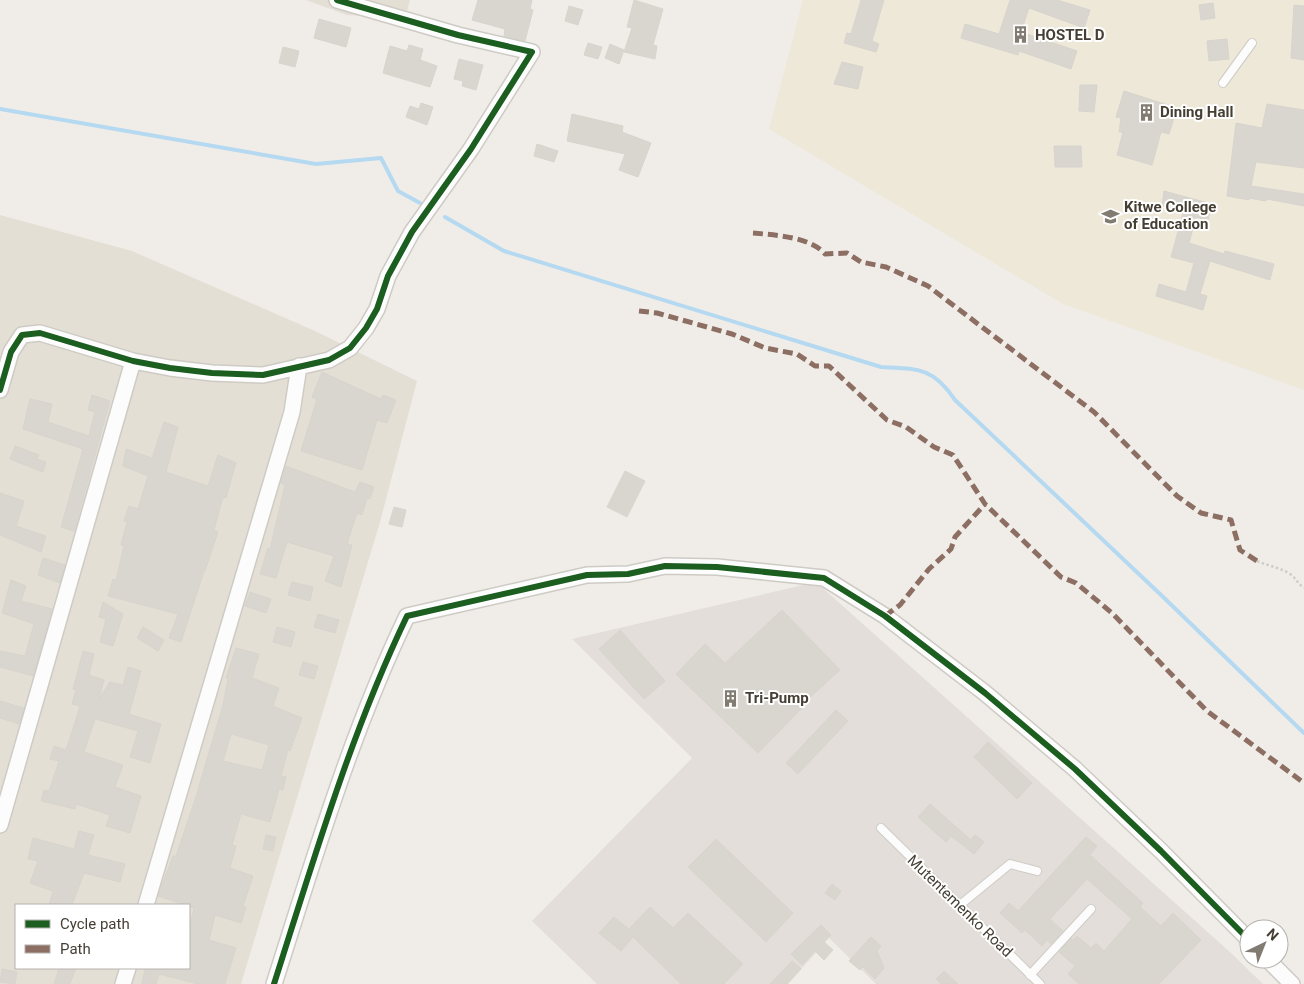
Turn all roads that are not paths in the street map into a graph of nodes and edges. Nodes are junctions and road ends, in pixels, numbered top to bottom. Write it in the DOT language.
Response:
graph roads {
  1 [pos="337,0"];
  2 [pos="1252,43"];
  3 [pos="1223,83"];
  4 [pos="134,361"];
  5 [pos="299,366"];
  6 [pos="0,390"];
  7 [pos="0,825"];
  8 [pos="881,828"];
  9 [pos="1037,871"];
  10 [pos="146,904"];
  11 [pos="960,906"];
  12 [pos="1091,910"];
  13 [pos="1239,930"];
  14 [pos="128,969"];
  15 [pos="1277,969"];
  16 [pos="1030,975"];
  17 [pos="123,984"];
  18 [pos="274,984"];
  19 [pos="1040,984"];
  20 [pos="1292,984"];
  1 -- 5 [label="street"];
  2 -- 3 [label="lane"];
  4 -- 5 [label="street"];
  4 -- 6 [label="street"];
  4 -- 7 [label="street"];
  5 -- 10 [label="street"];
  8 -- 11 [label="lane, Mutentemenko Road"];
  9 -- 11 [label="lane"];
  11 -- 16 [label="lane, Mutentemenko Road"];
  12 -- 16 [label="lane"];
  13 -- 18 [label="street"];
  14 -- 17 [label="street"];
  15 -- 20 [label="street"];
  16 -- 19 [label="lane, Mutentemenko Road"];
}
